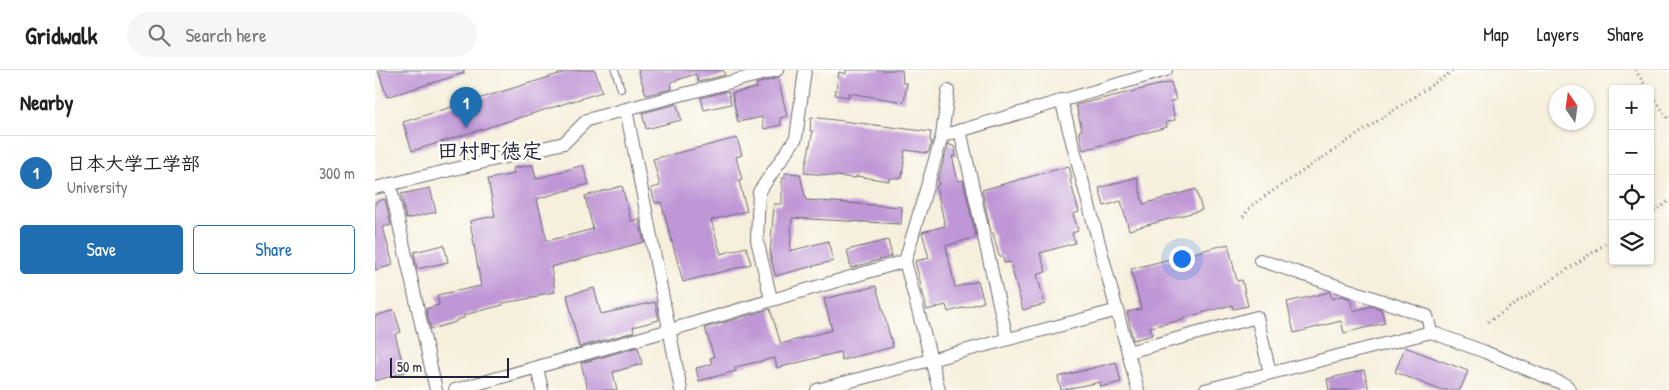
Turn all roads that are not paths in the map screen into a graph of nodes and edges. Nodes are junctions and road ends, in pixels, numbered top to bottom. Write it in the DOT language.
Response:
graph roads {
  1 [pos="615,70"];
  2 [pos="777,70"];
  3 [pos="805,70"];
  4 [pos="1166,70"];
  5 [pos="621,89"];
  6 [pos="948,91"];
  7 [pos="1061,100"];
  8 [pos="627,109"];
  9 [pos="960,130"];
  10 [pos="942,136"];
  11 [pos="391,184"];
  12 [pos="375,188"];
  13 [pos="1260,260"];
  14 [pos="905,261"];
  15 [pos="771,299"];
  16 [pos="1118,310"];
  17 [pos="670,330"];
  18 [pos="1431,332"];
  19 [pos="1007,339"];
  20 [pos="1128,352"];
  21 [pos="930,359"];
  22 [pos="537,367"];
  23 [pos="1270,373"];
  24 [pos="436,390"];
  25 [pos="455,390"];
  26 [pos="542,390"];
  27 [pos="681,390"];
  28 [pos="817,390"];
  29 [pos="939,390"];
  30 [pos="1138,390"];
  31 [pos="1205,390"];
  32 [pos="1570,390"];
  1 -- 5 [label="lane"];
  2 -- 8 [label="street"];
  3 -- 15 [label="street"];
  4 -- 7 [label="street"];
  6 -- 10 [label="street"];
  7 -- 9 [label="street"];
  7 -- 16 [label="street"];
  8 -- 11 [label="street"];
  8 -- 17 [label="street"];
  9 -- 10 [label="street"];
  9 -- 19 [label="street"];
  10 -- 14 [label="street"];
  11 -- 12 [label="street"];
  11 -- 24 [label="street"];
  13 -- 18 [label="street"];
  14 -- 15 [label="street"];
  14 -- 21 [label="street"];
  15 -- 17 [label="street"];
  16 -- 19 [label="street"];
  16 -- 20 [label="street"];
  17 -- 22 [label="street"];
  17 -- 27 [label="street"];
  18 -- 23 [label="street"];
  18 -- 32 [label="street"];
  19 -- 21 [label="street"];
  20 -- 23 [label="street"];
  20 -- 30 [label="street"];
  21 -- 28 [label="street"];
  21 -- 29 [label="street"];
  22 -- 25 [label="street"];
  22 -- 26 [label="street"];
  23 -- 31 [label="street"];
}
